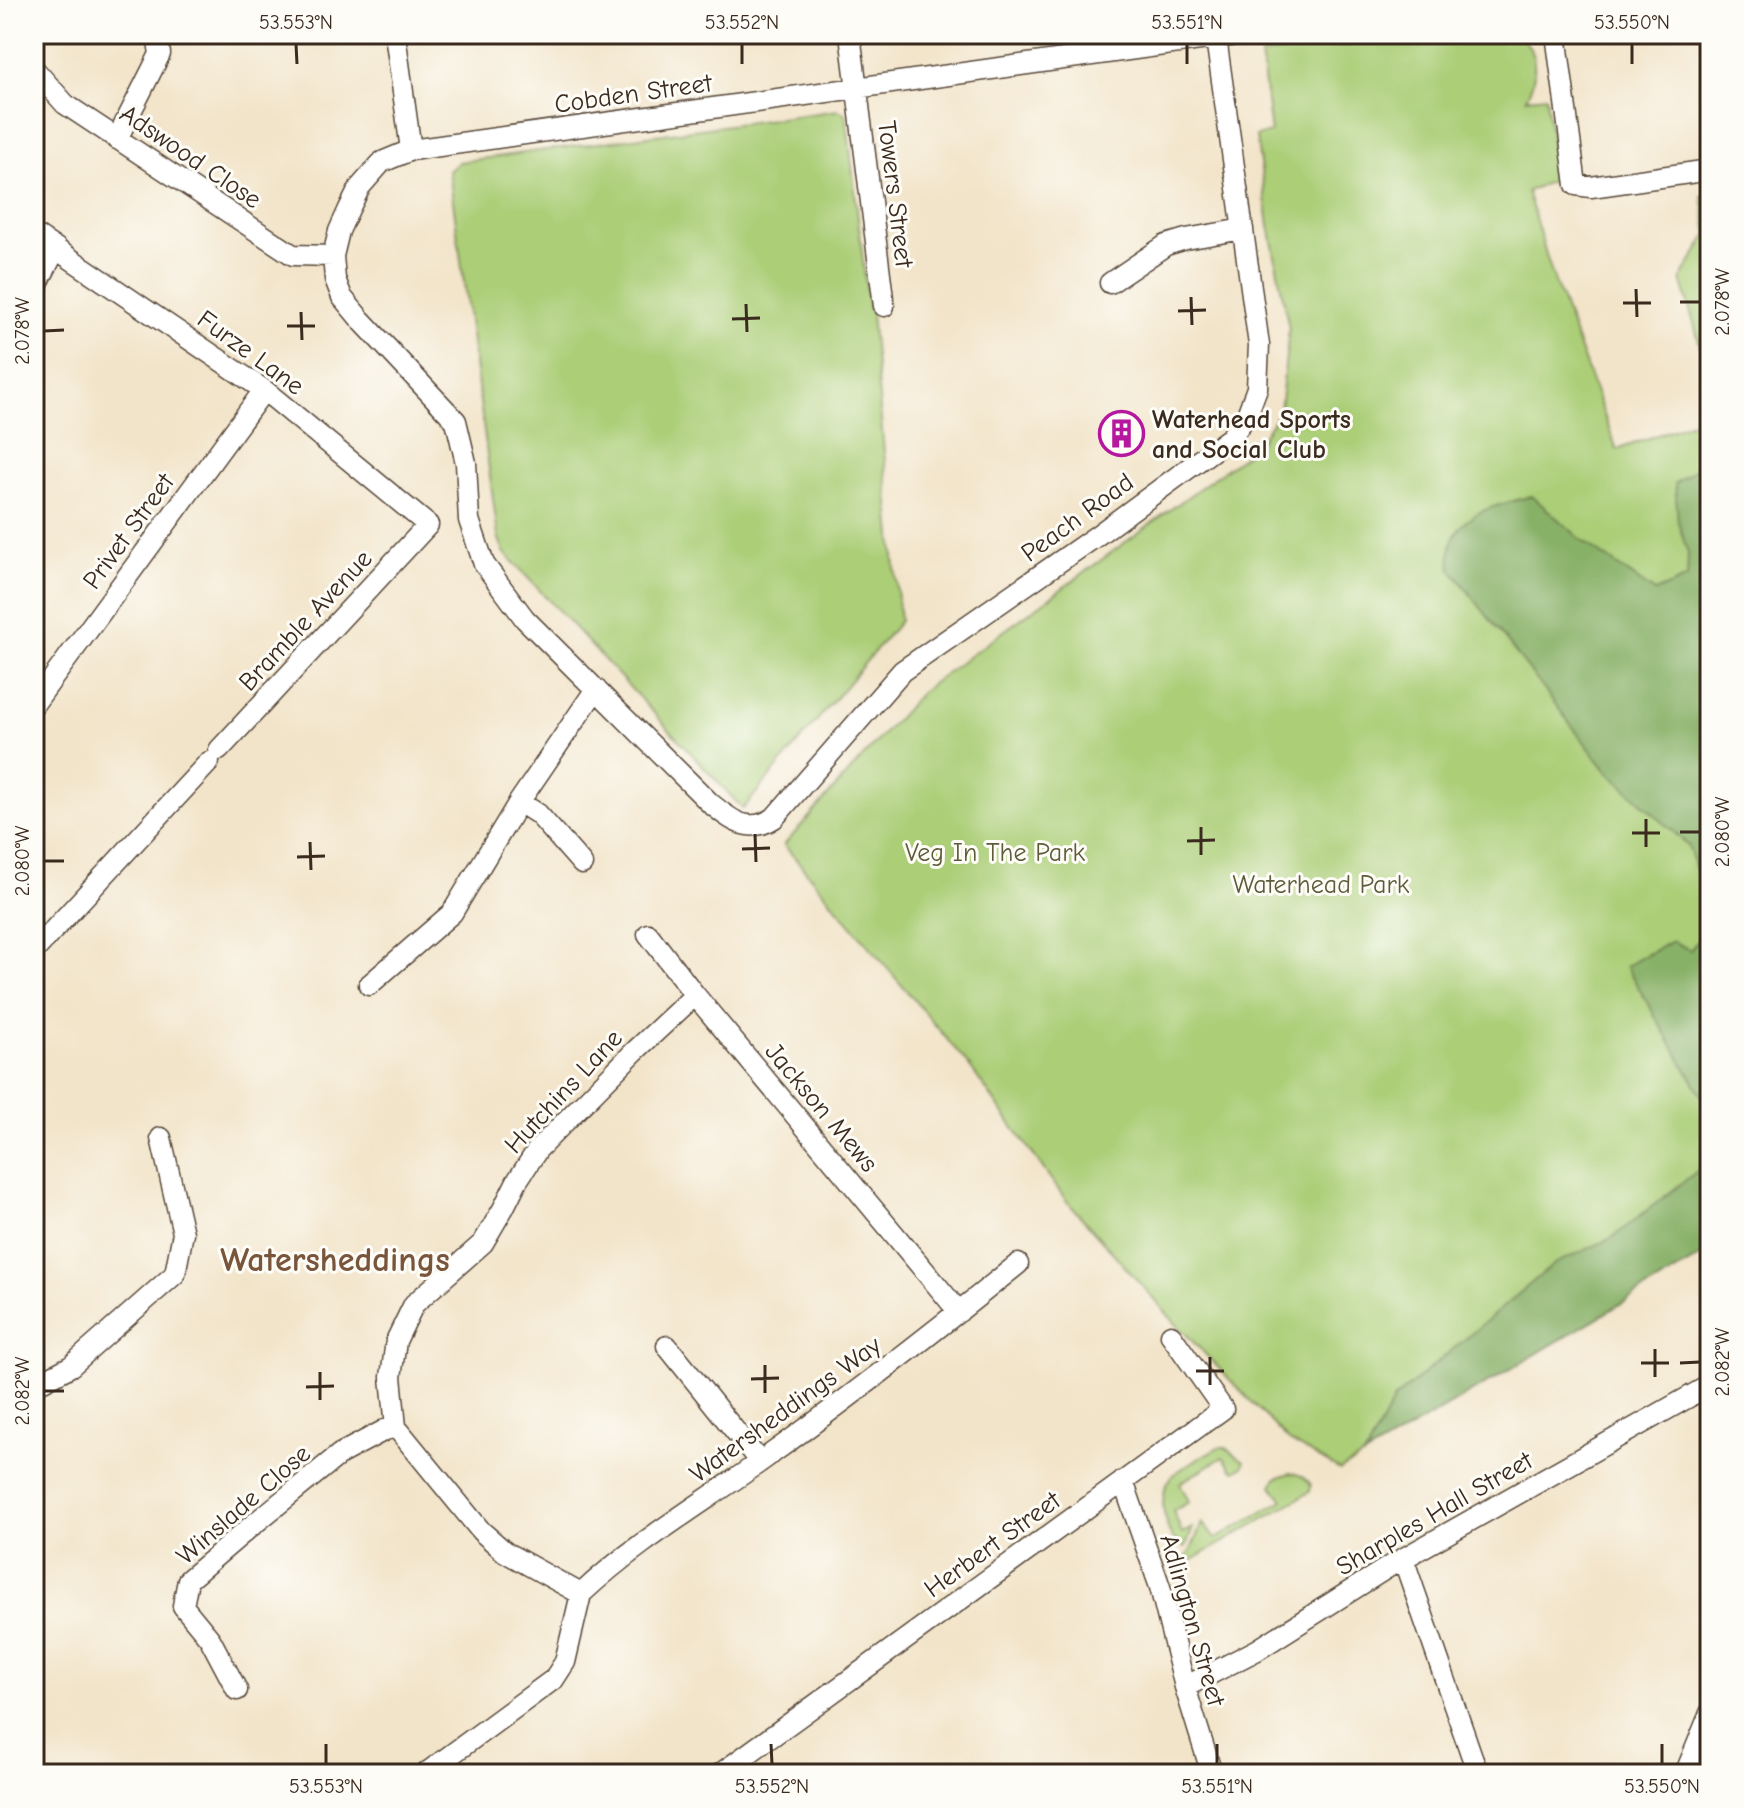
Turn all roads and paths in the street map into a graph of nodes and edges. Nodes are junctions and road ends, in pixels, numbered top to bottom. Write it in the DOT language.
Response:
graph roads {
  1 [pos="157,34"];
  2 [pos="395,34"];
  3 [pos="850,34"];
  4 [pos="1243,34"];
  5 [pos="1556,34"];
  6 [pos="1216,36"];
  7 [pos="34,69"];
  8 [pos="856,88"];
  9 [pos="117,139"];
  10 [pos="411,150"];
  11 [pos="1710,170"];
  12 [pos="1243,229"];
  13 [pos="34,234"];
  14 [pos="56,248"];
  15 [pos="333,256"];
  16 [pos="1110,283"];
  17 [pos="34,291"];
  18 [pos="884,306"];
  19 [pos="264,390"];
  20 [pos="428,525"];
  21 [pos="596,689"];
  22 [pos="34,704"];
  23 [pos="519,802"];
  24 [pos="582,864"];
  25 [pos="648,934"];
  26 [pos="34,951"];
  27 [pos="369,985"];
  28 [pos="695,995"];
  29 [pos="161,1138"];
  30 [pos="1018,1264"];
  31 [pos="959,1312"];
  32 [pos="1171,1335"];
  33 [pos="667,1346"];
  34 [pos="34,1382"];
  35 [pos="1710,1385"];
  36 [pos="396,1427"];
  37 [pos="760,1462"];
  38 [pos="1123,1481"];
  39 [pos="1403,1558"];
  40 [pos="581,1594"];
  41 [pos="1185,1687"];
  42 [pos="237,1690"];
  43 [pos="1710,1713"];
  44 [pos="425,1774"];
  45 [pos="720,1774"];
  46 [pos="1212,1774"];
  47 [pos="1478,1774"];
  48 [pos="1685,1774"];
  1 -- 9 [label="street"];
  2 -- 10 [label="street"];
  3 -- 8 [label="street, Towers Street"];
  4 -- 6 [label="street, Cobden Street"];
  5 -- 11 [label="street"];
  6 -- 8 [label="street, Cobden Street"];
  6 -- 12 [label="street, Peach Road"];
  7 -- 9 [label="street, Adswood Close"];
  8 -- 10 [label="street, Cobden Street"];
  8 -- 18 [label="street, Towers Street"];
  9 -- 15 [label="street, Adswood Close"];
  10 -- 15 [label="street"];
  12 -- 16 [label="street"];
  12 -- 21 [label="street, Peach Road"];
  13 -- 14 [label="street, Furze Lane"];
  14 -- 17 [label="street"];
  14 -- 19 [label="street, Furze Lane"];
  15 -- 21 [label="street"];
  19 -- 20 [label="street, Furze Lane"];
  19 -- 22 [label="street, Privet Street"];
  20 -- 26 [label="street, Bramble Avenue"];
  21 -- 23 [label="street"];
  23 -- 24 [label="street"];
  23 -- 27 [label="street"];
  25 -- 28 [label="street, Jackson Mews"];
  28 -- 31 [label="street, Jackson Mews"];
  28 -- 36 [label="street, Hutchins Lane"];
  29 -- 34 [label="street"];
  30 -- 31 [label="street, Watersheddings Way"];
  31 -- 37 [label="street, Watersheddings Way"];
  32 -- 38 [label="street, Herbert Street"];
  33 -- 37 [label="street"];
  35 -- 39 [label="street, Sharples Hall Street"];
  36 -- 40 [label="street"];
  36 -- 42 [label="street, Winslade Close"];
  37 -- 40 [label="street, Watersheddings Way"];
  38 -- 41 [label="street, Adlington Street"];
  38 -- 45 [label="street, Herbert Street"];
  39 -- 41 [label="street, Sharples Hall Street"];
  39 -- 47 [label="street"];
  40 -- 44 [label="street"];
  41 -- 46 [label="street, Adlington Street"];
  43 -- 48 [label="street"];
}
